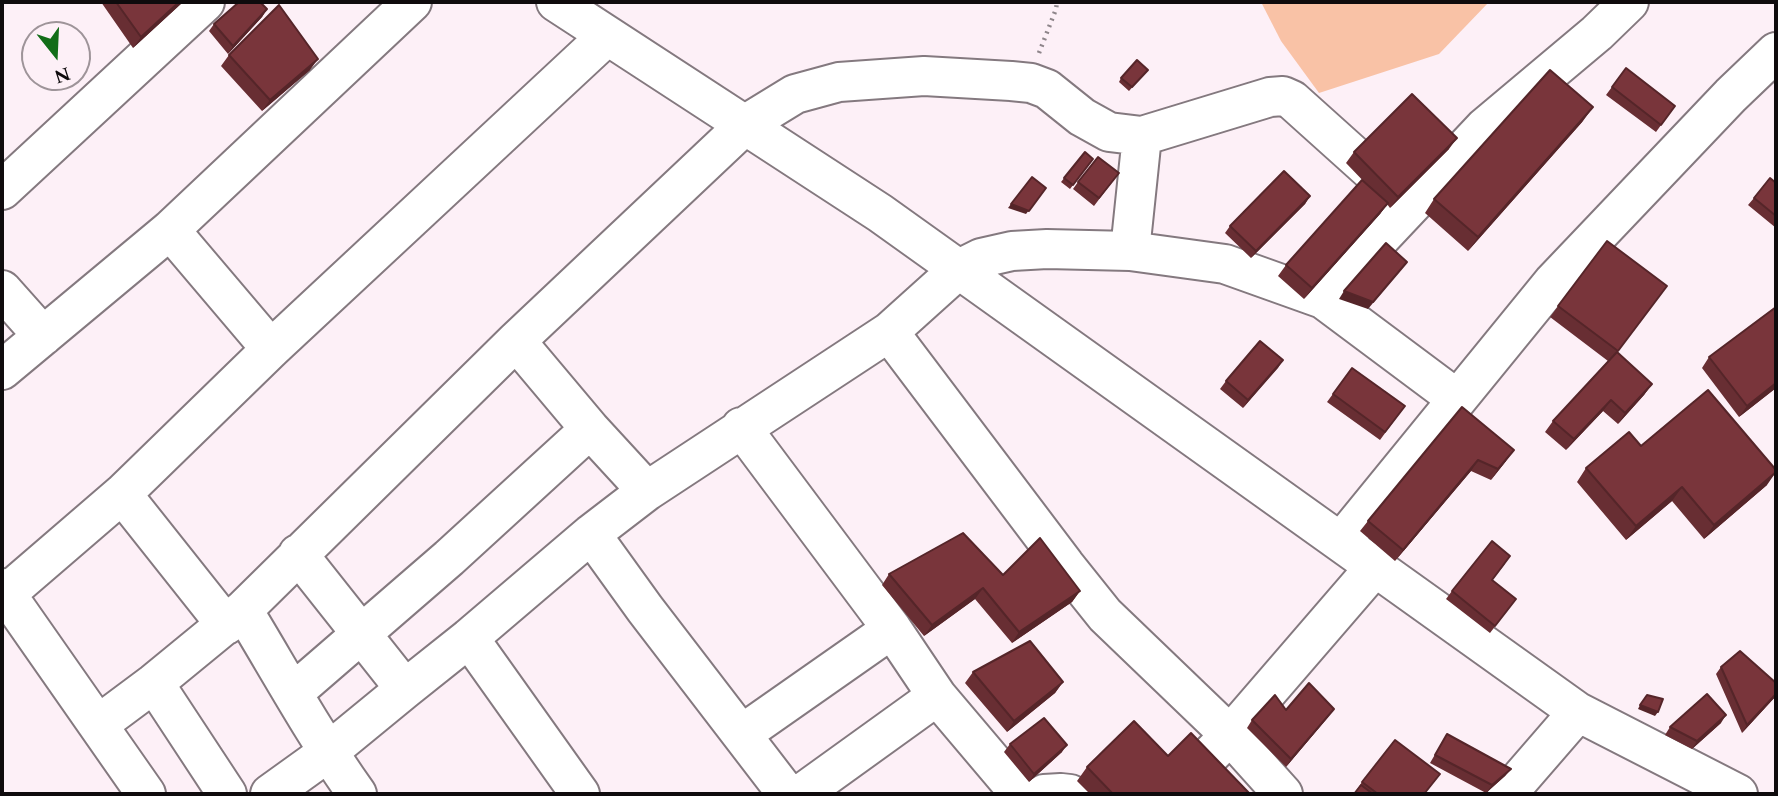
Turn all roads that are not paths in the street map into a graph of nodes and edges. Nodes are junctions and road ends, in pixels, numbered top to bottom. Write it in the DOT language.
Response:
graph roads {
  1 [pos="205,2"];
  2 [pos="412,2"];
  3 [pos="556,2"];
  4 [pos="1629,2"];
  5 [pos="607,36"];
  6 [pos="1776,52"];
  7 [pos="746,124"];
  8 [pos="1142,136"];
  9 [pos="2,190"];
  10 [pos="1410,206"];
  11 [pos="170,230"];
  12 [pos="1130,251"];
  13 [pos="958,269"];
  14 [pos="2,290"];
  15 [pos="1324,299"];
  16 [pos="889,332"];
  17 [pos="43,336"];
  18 [pos="516,341"];
  19 [pos="271,349"];
  20 [pos="2,370"];
  21 [pos="1457,399"];
  22 [pos="741,427"];
  23 [pos="590,429"];
  24 [pos="647,491"];
  25 [pos="122,494"];
  26 [pos="592,534"];
  27 [pos="1341,542"];
  28 [pos="298,554"];
  29 [pos="1375,567"];
  30 [pos="4,591"];
  31 [pos="234,617"];
  32 [pos="892,629"];
  33 [pos="362,634"];
  34 [pos="469,638"];
  35 [pos="154,683"];
  36 [pos="405,688"];
  37 [pos="293,693"];
  38 [pos="937,696"];
  39 [pos="1578,712"];
  40 [pos="99,724"];
  41 [pos="743,734"];
  42 [pos="1230,735"];
  43 [pos="327,753"];
  44 [pos="146,794"];
  45 [pos="227,794"];
  46 [pos="270,794"];
  47 [pos="357,794"];
  48 [pos="580,794"];
  49 [pos="787,794"];
  50 [pos="800,794"];
  51 [pos="1020,794"];
  52 [pos="1044,794"];
  53 [pos="1070,794"];
  54 [pos="1172,794"];
  55 [pos="1283,794"];
  56 [pos="1507,794"];
  57 [pos="1738,794"];
  1 -- 9 [label="street"];
  2 -- 11 [label="street"];
  3 -- 5 [label="street"];
  4 -- 10 [label="street"];
  5 -- 7 [label="street"];
  5 -- 19 [label="street"];
  6 -- 21 [label="street"];
  7 -- 8 [label="street"];
  7 -- 13 [label="street"];
  7 -- 18 [label="street"];
  8 -- 10 [label="street"];
  8 -- 12 [label="street"];
  10 -- 15 [label="street"];
  11 -- 17 [label="street"];
  11 -- 19 [label="street"];
  12 -- 13 [label="street"];
  12 -- 15 [label="street"];
  13 -- 16 [label="street"];
  13 -- 27 [label="street"];
  14 -- 17 [label="street"];
  15 -- 21 [label="street"];
  16 -- 22 [label="street"];
  16 -- 42 [label="street"];
  17 -- 20 [label="street"];
  18 -- 23 [label="street"];
  18 -- 28 [label="street"];
  19 -- 25 [label="street"];
  21 -- 27 [label="street"];
  22 -- 24 [label="street"];
  22 -- 32 [label="street"];
  23 -- 24 [label="street"];
  23 -- 33 [label="street"];
  24 -- 26 [label="street"];
  25 -- 30 [label="street"];
  25 -- 31 [label="street"];
  26 -- 34 [label="street"];
  26 -- 41 [label="street"];
  27 -- 29 [label="street"];
  28 -- 31 [label="street"];
  28 -- 33 [label="street"];
  29 -- 39 [label="street"];
  29 -- 42 [label="street"];
  30 -- 40 [label="street"];
  31 -- 35 [label="street"];
  31 -- 37 [label="street"];
  32 -- 38 [label="street"];
  32 -- 41 [label="street"];
  33 -- 36 [label="street"];
  33 -- 37 [label="street"];
  34 -- 36 [label="street"];
  34 -- 48 [label="street"];
  35 -- 40 [label="street"];
  35 -- 45 [label="street"];
  36 -- 43 [label="street"];
  37 -- 43 [label="street"];
  38 -- 50 [label="street"];
  38 -- 51 [label="street"];
  39 -- 56 [label="street"];
  39 -- 57 [label="street"];
  40 -- 44 [label="street"];
  41 -- 49 [label="street"];
  42 -- 54 [label="street"];
  42 -- 55 [label="street"];
  43 -- 46 [label="street"];
  43 -- 47 [label="street"];
  52 -- 53 [label="street"];
}
